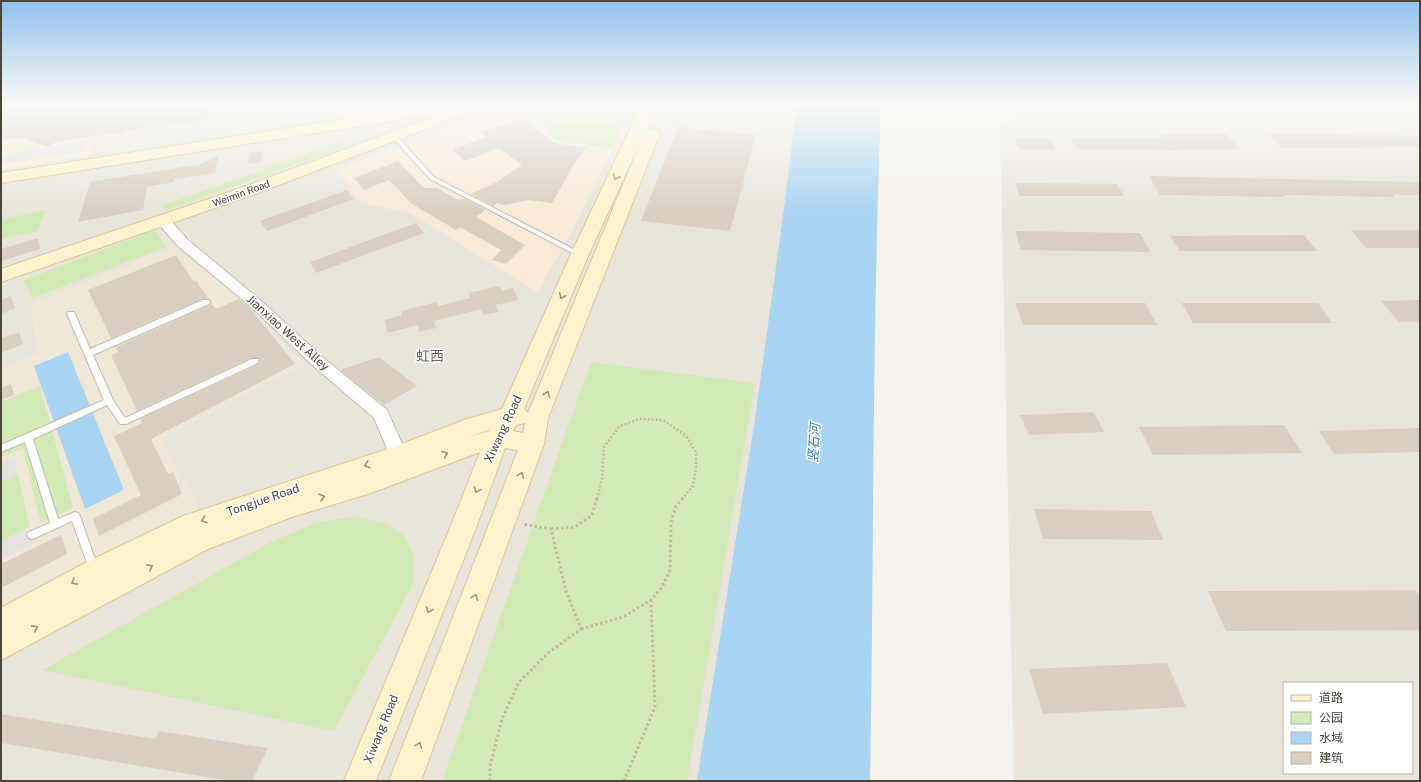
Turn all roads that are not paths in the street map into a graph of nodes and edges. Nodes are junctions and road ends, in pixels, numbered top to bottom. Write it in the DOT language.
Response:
graph roads {
  1 [pos="201,140"];
  2 [pos="239,140"];
  3 [pos="386,140"];
  4 [pos="398,140"];
  5 [pos="633,140"];
  6 [pos="648,140"];
  7 [pos="1,172"];
  8 [pos="1,178"];
  9 [pos="164,222"];
  10 [pos="580,254"];
  11 [pos="1,276"];
  12 [pos="206,302"];
  13 [pos="71,314"];
  14 [pos="89,353"];
  15 [pos="255,360"];
  16 [pos="109,401"];
  17 [pos="538,418"];
  18 [pos="503,427"];
  19 [pos="28,437"];
  20 [pos="532,444"];
  21 [pos="1,449"];
  22 [pos="398,455"];
  23 [pos="55,525"];
  24 [pos="32,535"];
  25 [pos="94,571"];
  26 [pos="1,622"];
  27 [pos="1,646"];
  28 [pos="360,781"];
  29 [pos="405,781"];
  1 -- 7 [label="main road"];
  2 -- 8 [label="main road"];
  3 -- 9 [label="main road, Weimin Road"];
  4 -- 10 [label="lane"];
  5 -- 10 [label="main road, Xiwang Road, one-way"];
  17 -- 6 [label="main road, one-way"];
  9 -- 11 [label="main road, Weimin Road"];
  9 -- 22 [label="street, Jianxiao West Alley"];
  10 -- 18 [label="main road, Xiwang Road, one-way"];
  12 -- 14 [label="lane"];
  13 -- 14 [label="lane"];
  14 -- 16 [label="lane"];
  15 -- 16 [label="lane"];
  16 -- 19 [label="lane"];
  17 -- 18 [label="main road, Tongjue Road"];
  17 -- 20 [label="main road"];
  18 -- 20 [label="main road, Tongjue Road"];
  18 -- 22 [label="main road, Tongjue Road"];
  27 -- 18 [label="main road, Tongjue Road, one-way"];
  18 -- 28 [label="main road, Xiwang Road, one-way"];
  19 -- 21 [label="lane"];
  19 -- 23 [label="lane"];
  29 -- 20 [label="main road, one-way"];
  22 -- 25 [label="main road, Tongjue Road, one-way"];
  23 -- 24 [label="lane"];
  23 -- 25 [label="lane"];
  25 -- 26 [label="main road, Tongjue Road, one-way"];
}
